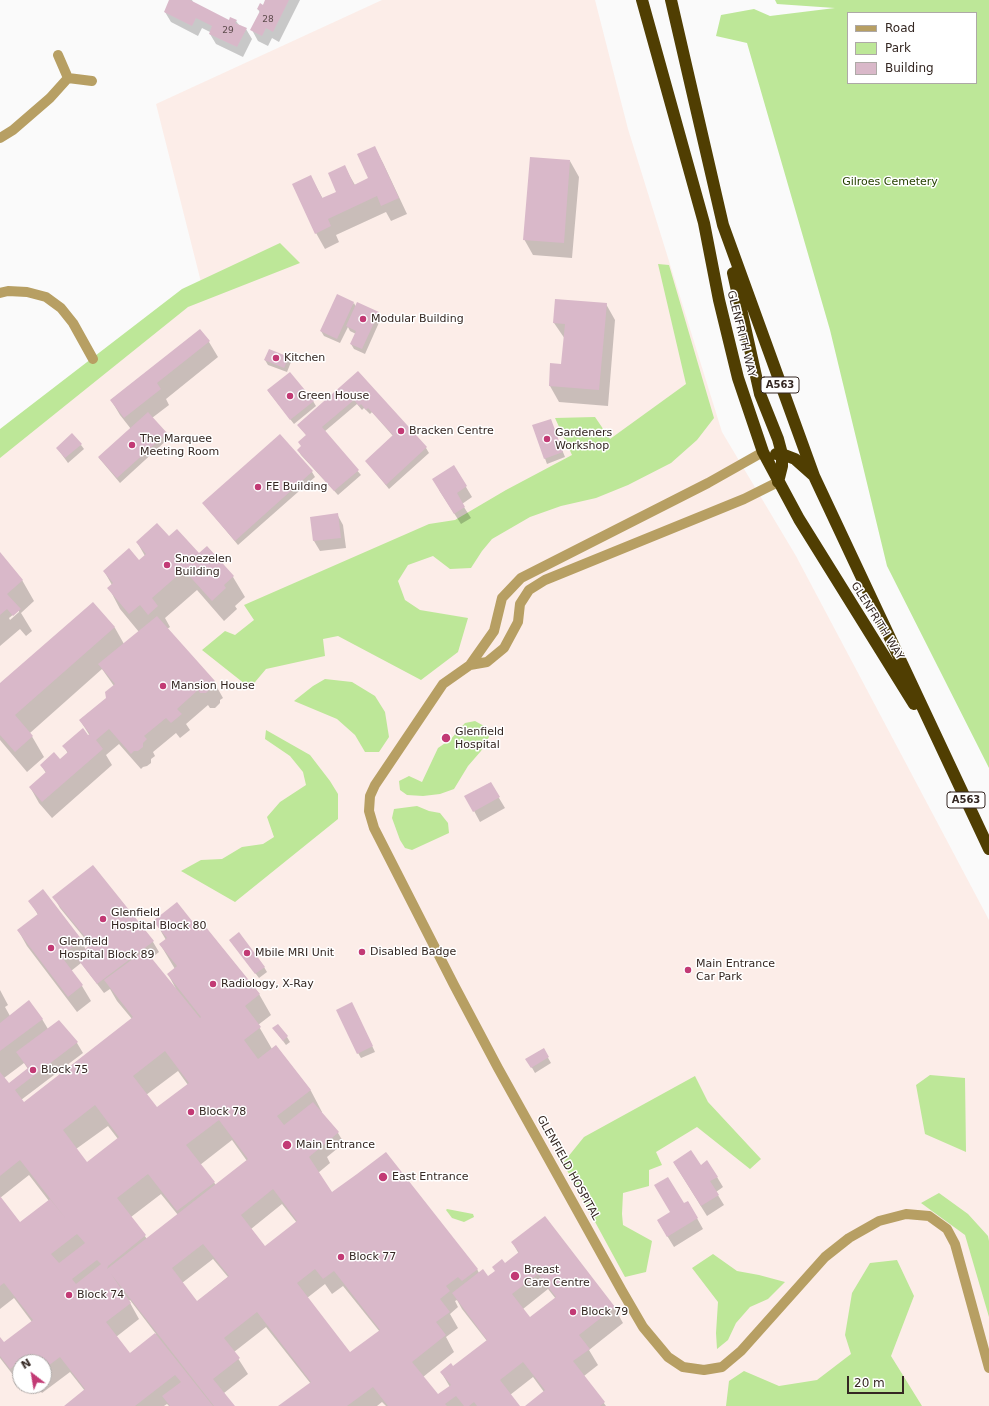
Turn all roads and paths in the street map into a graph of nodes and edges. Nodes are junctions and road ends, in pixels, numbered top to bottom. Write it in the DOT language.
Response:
graph roads {
  1 [pos="642,0"];
  2 [pos="671,0"];
  3 [pos="58,55"];
  4 [pos="68,78"];
  5 [pos="92,81"];
  6 [pos="0,138"];
  7 [pos="723,225"];
  8 [pos="0,293"];
  9 [pos="93,359"];
  10 [pos="763,452"];
  11 [pos="782,454"];
  12 [pos="814,476"];
  13 [pos="778,482"];
  14 [pos="470,665"];
  15 [pos="943,751"];
  16 [pos="989,849"];
  17 [pos="989,1368"];
  1 -- 10 [label="highway, GLENFRITH WAY / A563"];
  2 -- 7 [label="highway, GLENFRITH WAY / A563"];
  3 -- 4 [label="street"];
  4 -- 5 [label="street"];
  4 -- 6 [label="street"];
  7 -- 11 [label="highway, A563"];
  7 -- 12 [label="highway, GLENFRITH WAY / A563"];
  8 -- 9 [label="street"];
  10 -- 11 [label="highway, A563"];
  10 -- 13 [label="highway, GLENFRITH WAY / A563"];
  10 -- 14 [label="street"];
  11 -- 12 [label="highway, A563"];
  11 -- 13 [label="highway, A563"];
  12 -- 15 [label="highway, GLENFRITH WAY / A563"];
  13 -- 14 [label="street"];
  13 -- 15 [label="highway, GLENFRITH WAY / A563"];
  14 -- 17 [label="street, GLENFIELD HOSPITAL"];
  15 -- 16 [label="highway, GLENFRITH WAY / A563"];
}
